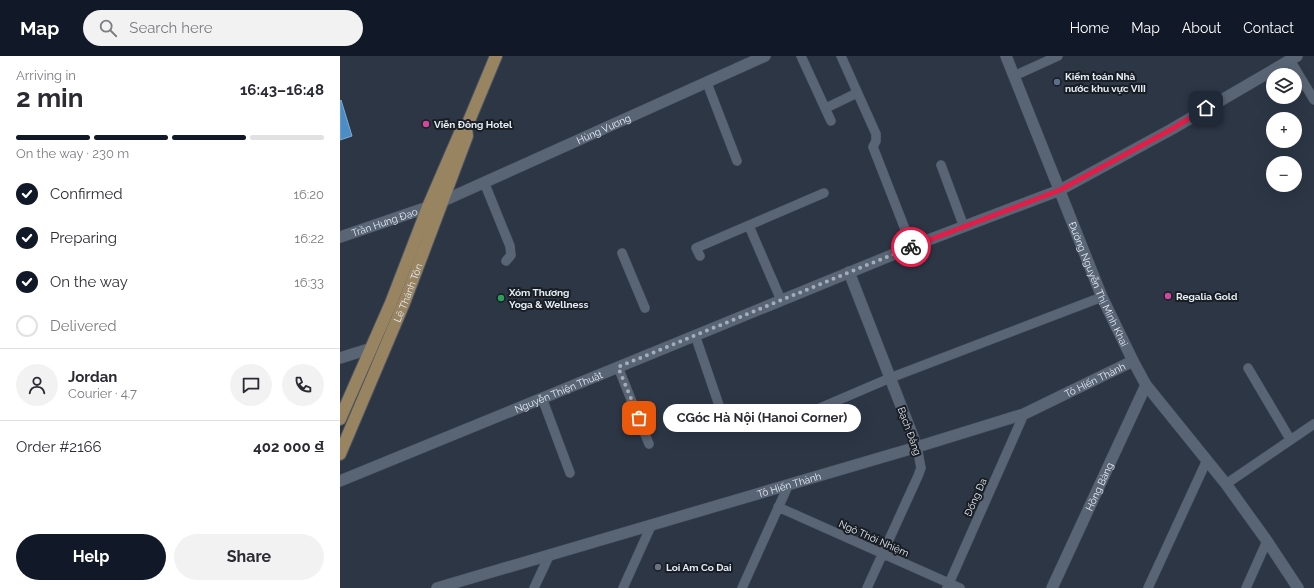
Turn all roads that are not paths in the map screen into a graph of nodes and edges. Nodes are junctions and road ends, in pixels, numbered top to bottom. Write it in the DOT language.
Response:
graph roads {
  1 [pos="496,56"];
  2 [pos="765,56"];
  3 [pos="801,56"];
  4 [pos="840,56"];
  5 [pos="1006,56"];
  6 [pos="1058,56"];
  7 [pos="1294,57"];
  8 [pos="1014,76"];
  9 [pos="707,83"];
  10 [pos="857,93"];
  11 [pos="1314,100"];
  12 [pos="826,108"];
  13 [pos="831,121"];
  14 [pos="466,128"];
  15 [pos="737,161"];
  16 [pos="941,165"];
  17 [pos="484,182"];
  18 [pos="1060,190"];
  19 [pos="824,193"];
  20 [pos="443,201"];
  21 [pos="428,207"];
  22 [pos="749,226"];
  23 [pos="964,227"];
  24 [pos="340,237"];
  25 [pos="912,247"];
  26 [pos="622,253"];
  27 [pos="700,256"];
  28 [pos="506,261"];
  29 [pos="849,272"];
  30 [pos="1102,297"];
  31 [pos="781,300"];
  32 [pos="398,302"];
  33 [pos="645,308"];
  34 [pos="695,336"];
  35 [pos="377,350"];
  36 [pos="340,358"];
  37 [pos="1133,362"];
  38 [pos="618,367"];
  39 [pos="1248,368"];
  40 [pos="890,378"];
  41 [pos="1146,385"];
  42 [pos="542,398"];
  43 [pos="721,411"];
  44 [pos="1024,414"];
  45 [pos="340,419"];
  46 [pos="792,420"];
  47 [pos="1314,424"];
  48 [pos="345,426"];
  49 [pos="1290,439"];
  50 [pos="649,444"];
  51 [pos="917,447"];
  52 [pos="340,454"];
  53 [pos="1207,460"];
  54 [pos="570,473"];
  55 [pos="340,481"];
  56 [pos="1226,484"];
  57 [pos="788,486"];
  58 [pos="778,507"];
  59 [pos="651,526"];
  60 [pos="1267,541"];
  61 [pos="550,554"];
  62 [pos="883,554"];
  63 [pos="948,586"];
  64 [pos="438,588"];
  65 [pos="534,588"];
  66 [pos="623,588"];
  67 [pos="742,588"];
  68 [pos="867,588"];
  69 [pos="960,588"];
  70 [pos="1052,588"];
  71 [pos="1148,588"];
  72 [pos="1246,588"];
  73 [pos="1298,588"];
  1 -- 14 [label="main road, Lê Thánh Tôn"];
  2 -- 9 [label="street, Hùng Vương"];
  3 -- 12 [label="street"];
  4 -- 10 [label="street"];
  5 -- 8 [label="street, Đường Nguyễn Thị Minh Khai"];
  6 -- 8 [label="street"];
  7 -- 11 [label="street"];
  7 -- 18 [label="street, Nguyễn Thiện Thuật"];
  8 -- 18 [label="street, Đường Nguyễn Thị Minh Khai"];
  9 -- 15 [label="street"];
  9 -- 17 [label="street, Hùng Vương"];
  10 -- 12 [label="street"];
  10 -- 25 [label="street"];
  12 -- 13 [label="street"];
  14 -- 20 [label="main road, Lê Thánh Tôn"];
  14 -- 21 [label="main road, Lê Thánh Tôn"];
  16 -- 23 [label="street"];
  17 -- 20 [label="street, Hùng Vương"];
  17 -- 28 [label="street"];
  18 -- 23 [label="street, Nguyễn Thiện Thuật"];
  18 -- 30 [label="street, Đường Nguyễn Thị Minh Khai"];
  19 -- 22 [label="street"];
  20 -- 21 [label="main road"];
  20 -- 32 [label="main road, Lê Thánh Tôn"];
  21 -- 24 [label="street, Trần Hưng Đạo"];
  21 -- 32 [label="main road, Lê Thánh Tôn"];
  22 -- 27 [label="street"];
  22 -- 31 [label="street"];
  23 -- 25 [label="street, Nguyễn Thiện Thuật"];
  25 -- 29 [label="street, Nguyễn Thiện Thuật"];
  26 -- 33 [label="street"];
  29 -- 31 [label="street, Nguyễn Thiện Thuật"];
  29 -- 40 [label="street, Bạch Đằng"];
  30 -- 37 [label="street, Đường Nguyễn Thị Minh Khai"];
  30 -- 40 [label="street"];
  31 -- 34 [label="street, Nguyễn Thiện Thuật"];
  32 -- 35 [label="main road, Lê Thánh Tôn"];
  34 -- 38 [label="street, Nguyễn Thiện Thuật"];
  34 -- 43 [label="street"];
  35 -- 36 [label="street"];
  35 -- 45 [label="main road, Lê Thánh Tôn"];
  35 -- 48 [label="main road, Lê Thánh Tôn"];
  37 -- 41 [label="street, Đường Nguyễn Thị Minh Khai"];
  37 -- 44 [label="street, Tô Hiến Thành"];
  38 -- 42 [label="street, Nguyễn Thiện Thuật"];
  38 -- 50 [label="street"];
  39 -- 49 [label="street"];
  40 -- 46 [label="street"];
  40 -- 51 [label="street, Bạch Đằng"];
  41 -- 53 [label="street, Đường Nguyễn Thị Minh Khai"];
  41 -- 70 [label="street, Hồng Bàng"];
  42 -- 54 [label="street"];
  42 -- 55 [label="street, Nguyễn Thiện Thuật"];
  44 -- 51 [label="street, Tô Hiến Thành"];
  44 -- 63 [label="street, Đống Đa"];
  47 -- 49 [label="street"];
  48 -- 52 [label="main road, Lê Thánh Tôn"];
  49 -- 56 [label="street"];
  51 -- 57 [label="street, Tô Hiến Thành"];
  51 -- 62 [label="street, Bạch Đằng"];
  53 -- 56 [label="street, Đường Nguyễn Thị Minh Khai"];
  53 -- 71 [label="street"];
  56 -- 60 [label="street, Đường Nguyễn Thị Minh Khai"];
  57 -- 58 [label="street"];
  57 -- 59 [label="street, Tô Hiến Thành"];
  58 -- 62 [label="street, Ngô Thời Nhiệm"];
  58 -- 67 [label="street"];
  59 -- 61 [label="street, Tô Hiến Thành"];
  59 -- 66 [label="street"];
  60 -- 72 [label="street"];
  60 -- 73 [label="street, Đường Nguyễn Thị Minh Khai"];
  61 -- 64 [label="street, Tô Hiến Thành"];
  61 -- 65 [label="street"];
  62 -- 63 [label="street, Ngô Thời Nhiệm"];
  62 -- 68 [label="street, Bạch Đằng"];
  63 -- 69 [label="street, Ngô Thời Nhiệm"];
}
